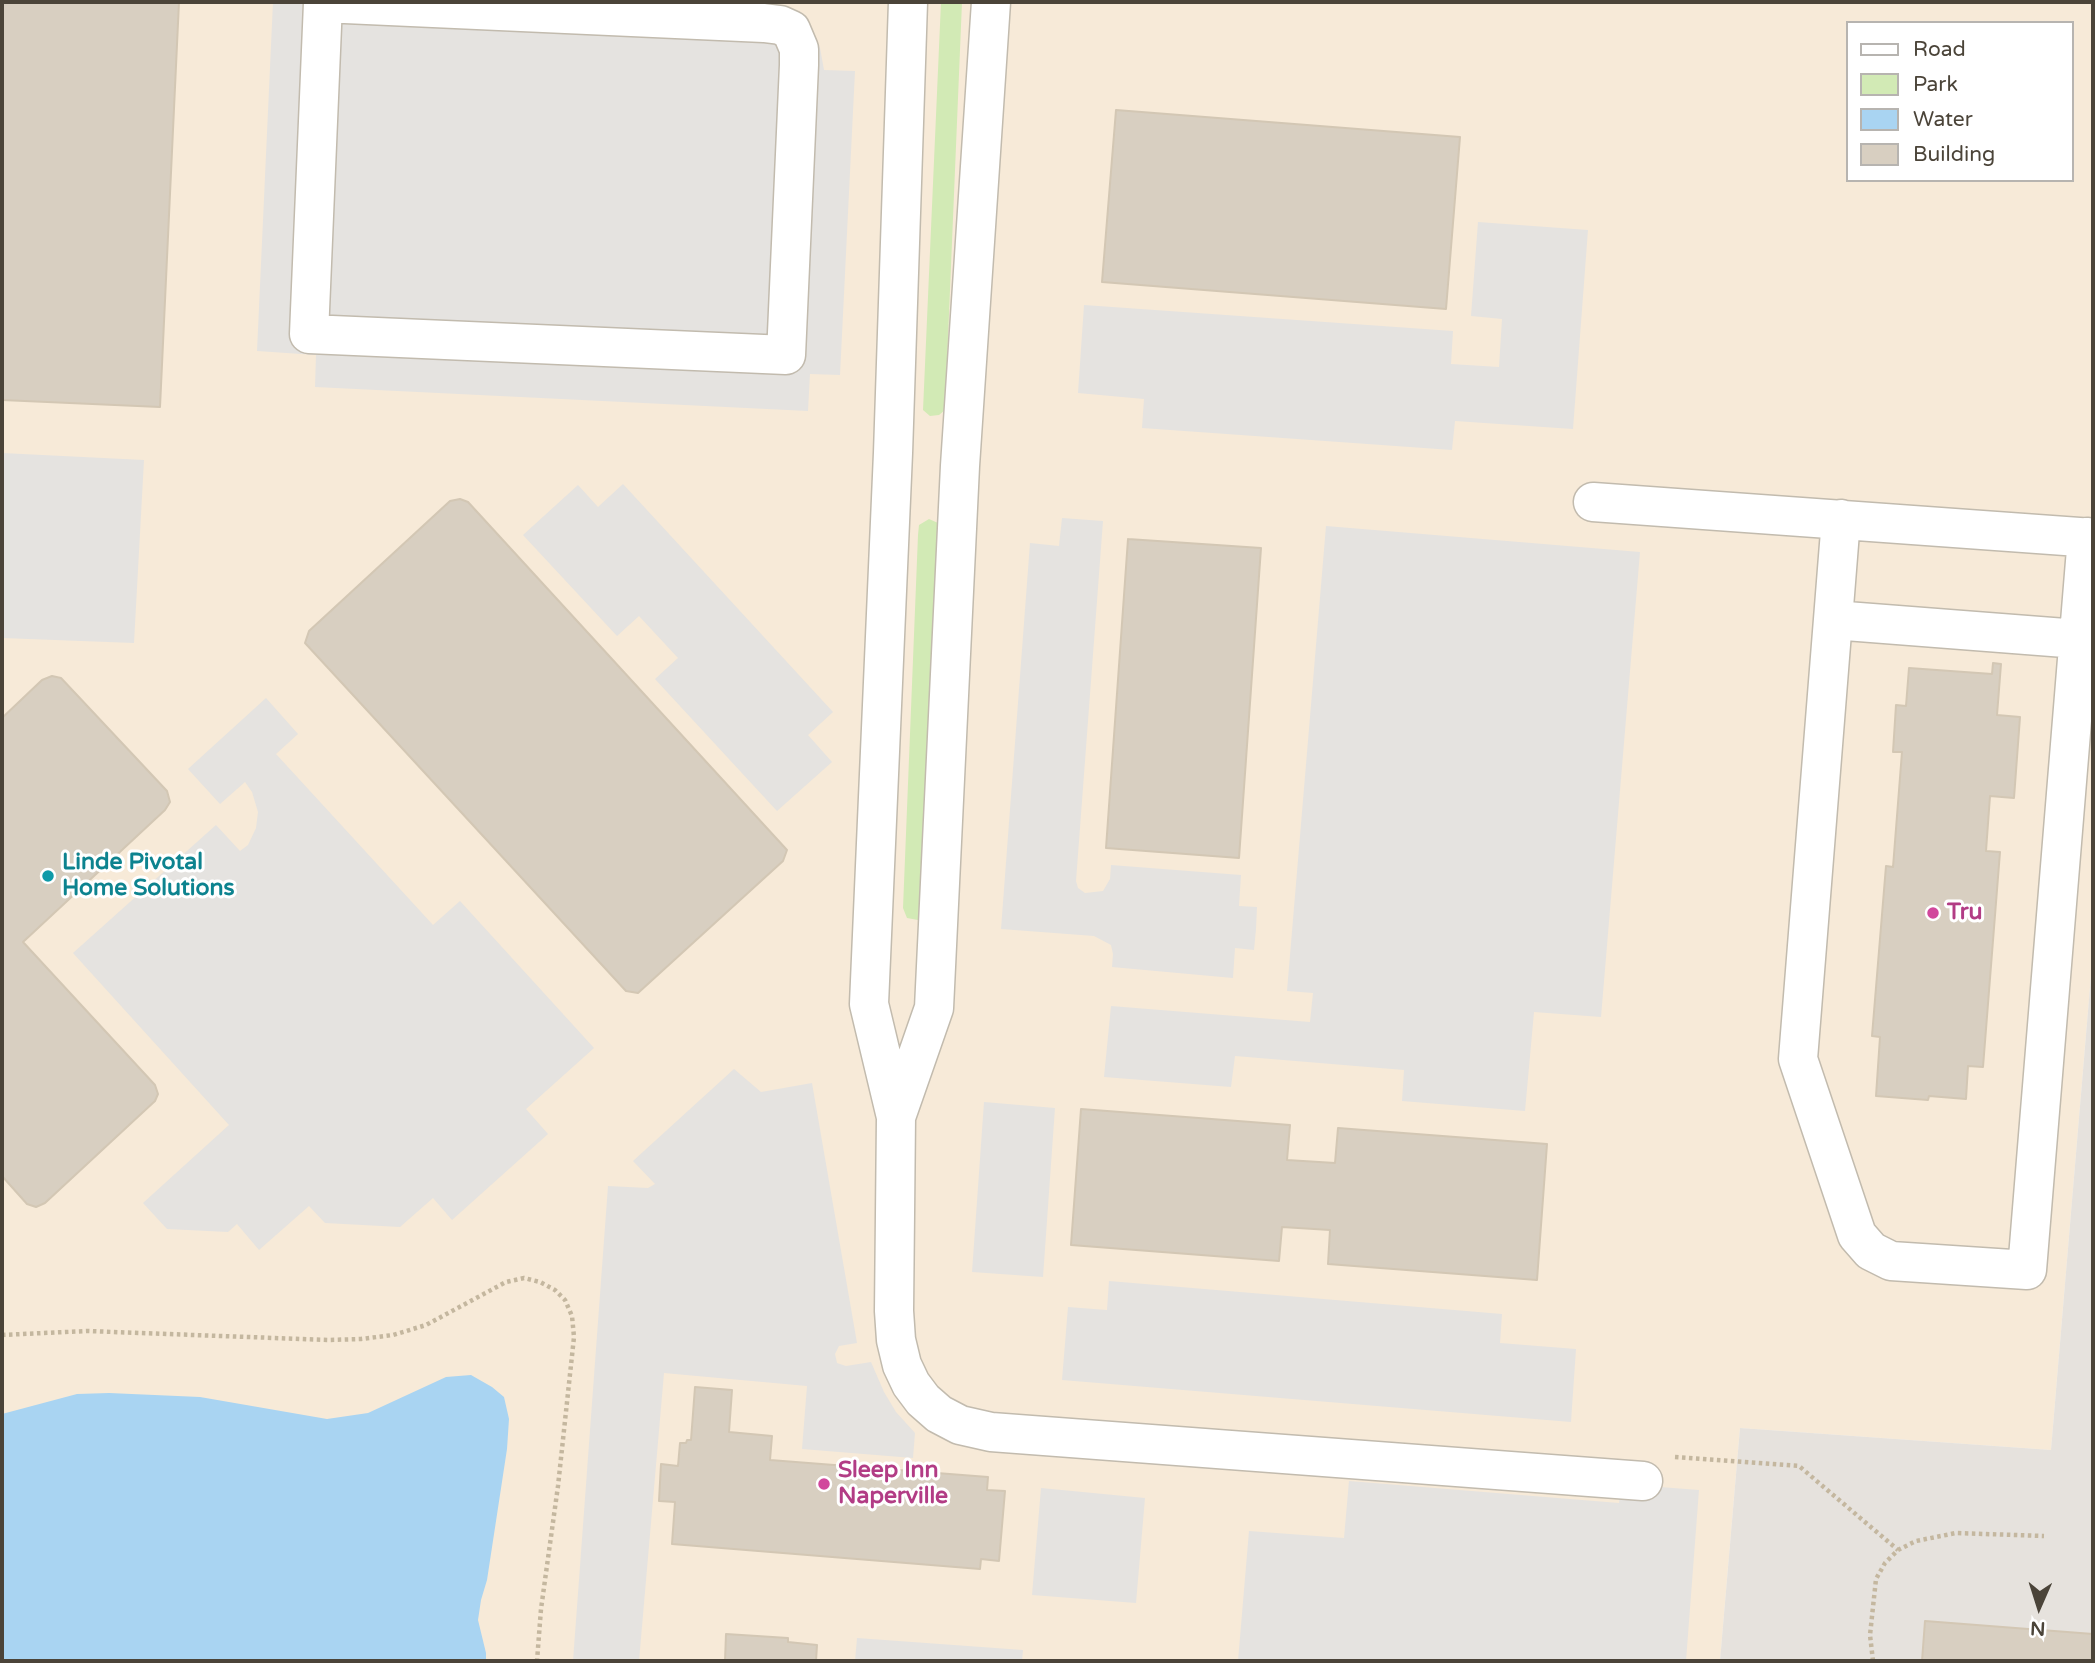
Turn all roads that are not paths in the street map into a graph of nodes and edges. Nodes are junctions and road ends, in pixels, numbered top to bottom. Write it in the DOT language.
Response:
graph roads {
  1 [pos="908,2"];
  2 [pos="991,2"];
  3 [pos="786,355"];
  4 [pos="1594,502"];
  5 [pos="1841,519"];
  6 [pos="2090,538"];
  7 [pos="1833,620"];
  8 [pos="2078,639"];
  9 [pos="896,1117"];
  10 [pos="1643,1481"];
  1 -- 9 [label="lane"];
  2 -- 9 [label="lane"];
  3 -- 3 [label="lane"];
  4 -- 5 [label="lane"];
  5 -- 6 [label="lane"];
  5 -- 7 [label="lane"];
  6 -- 8 [label="lane"];
  7 -- 8 [label="lane"];
  7 -- 8 [label="lane"];
  9 -- 10 [label="lane"];
}
